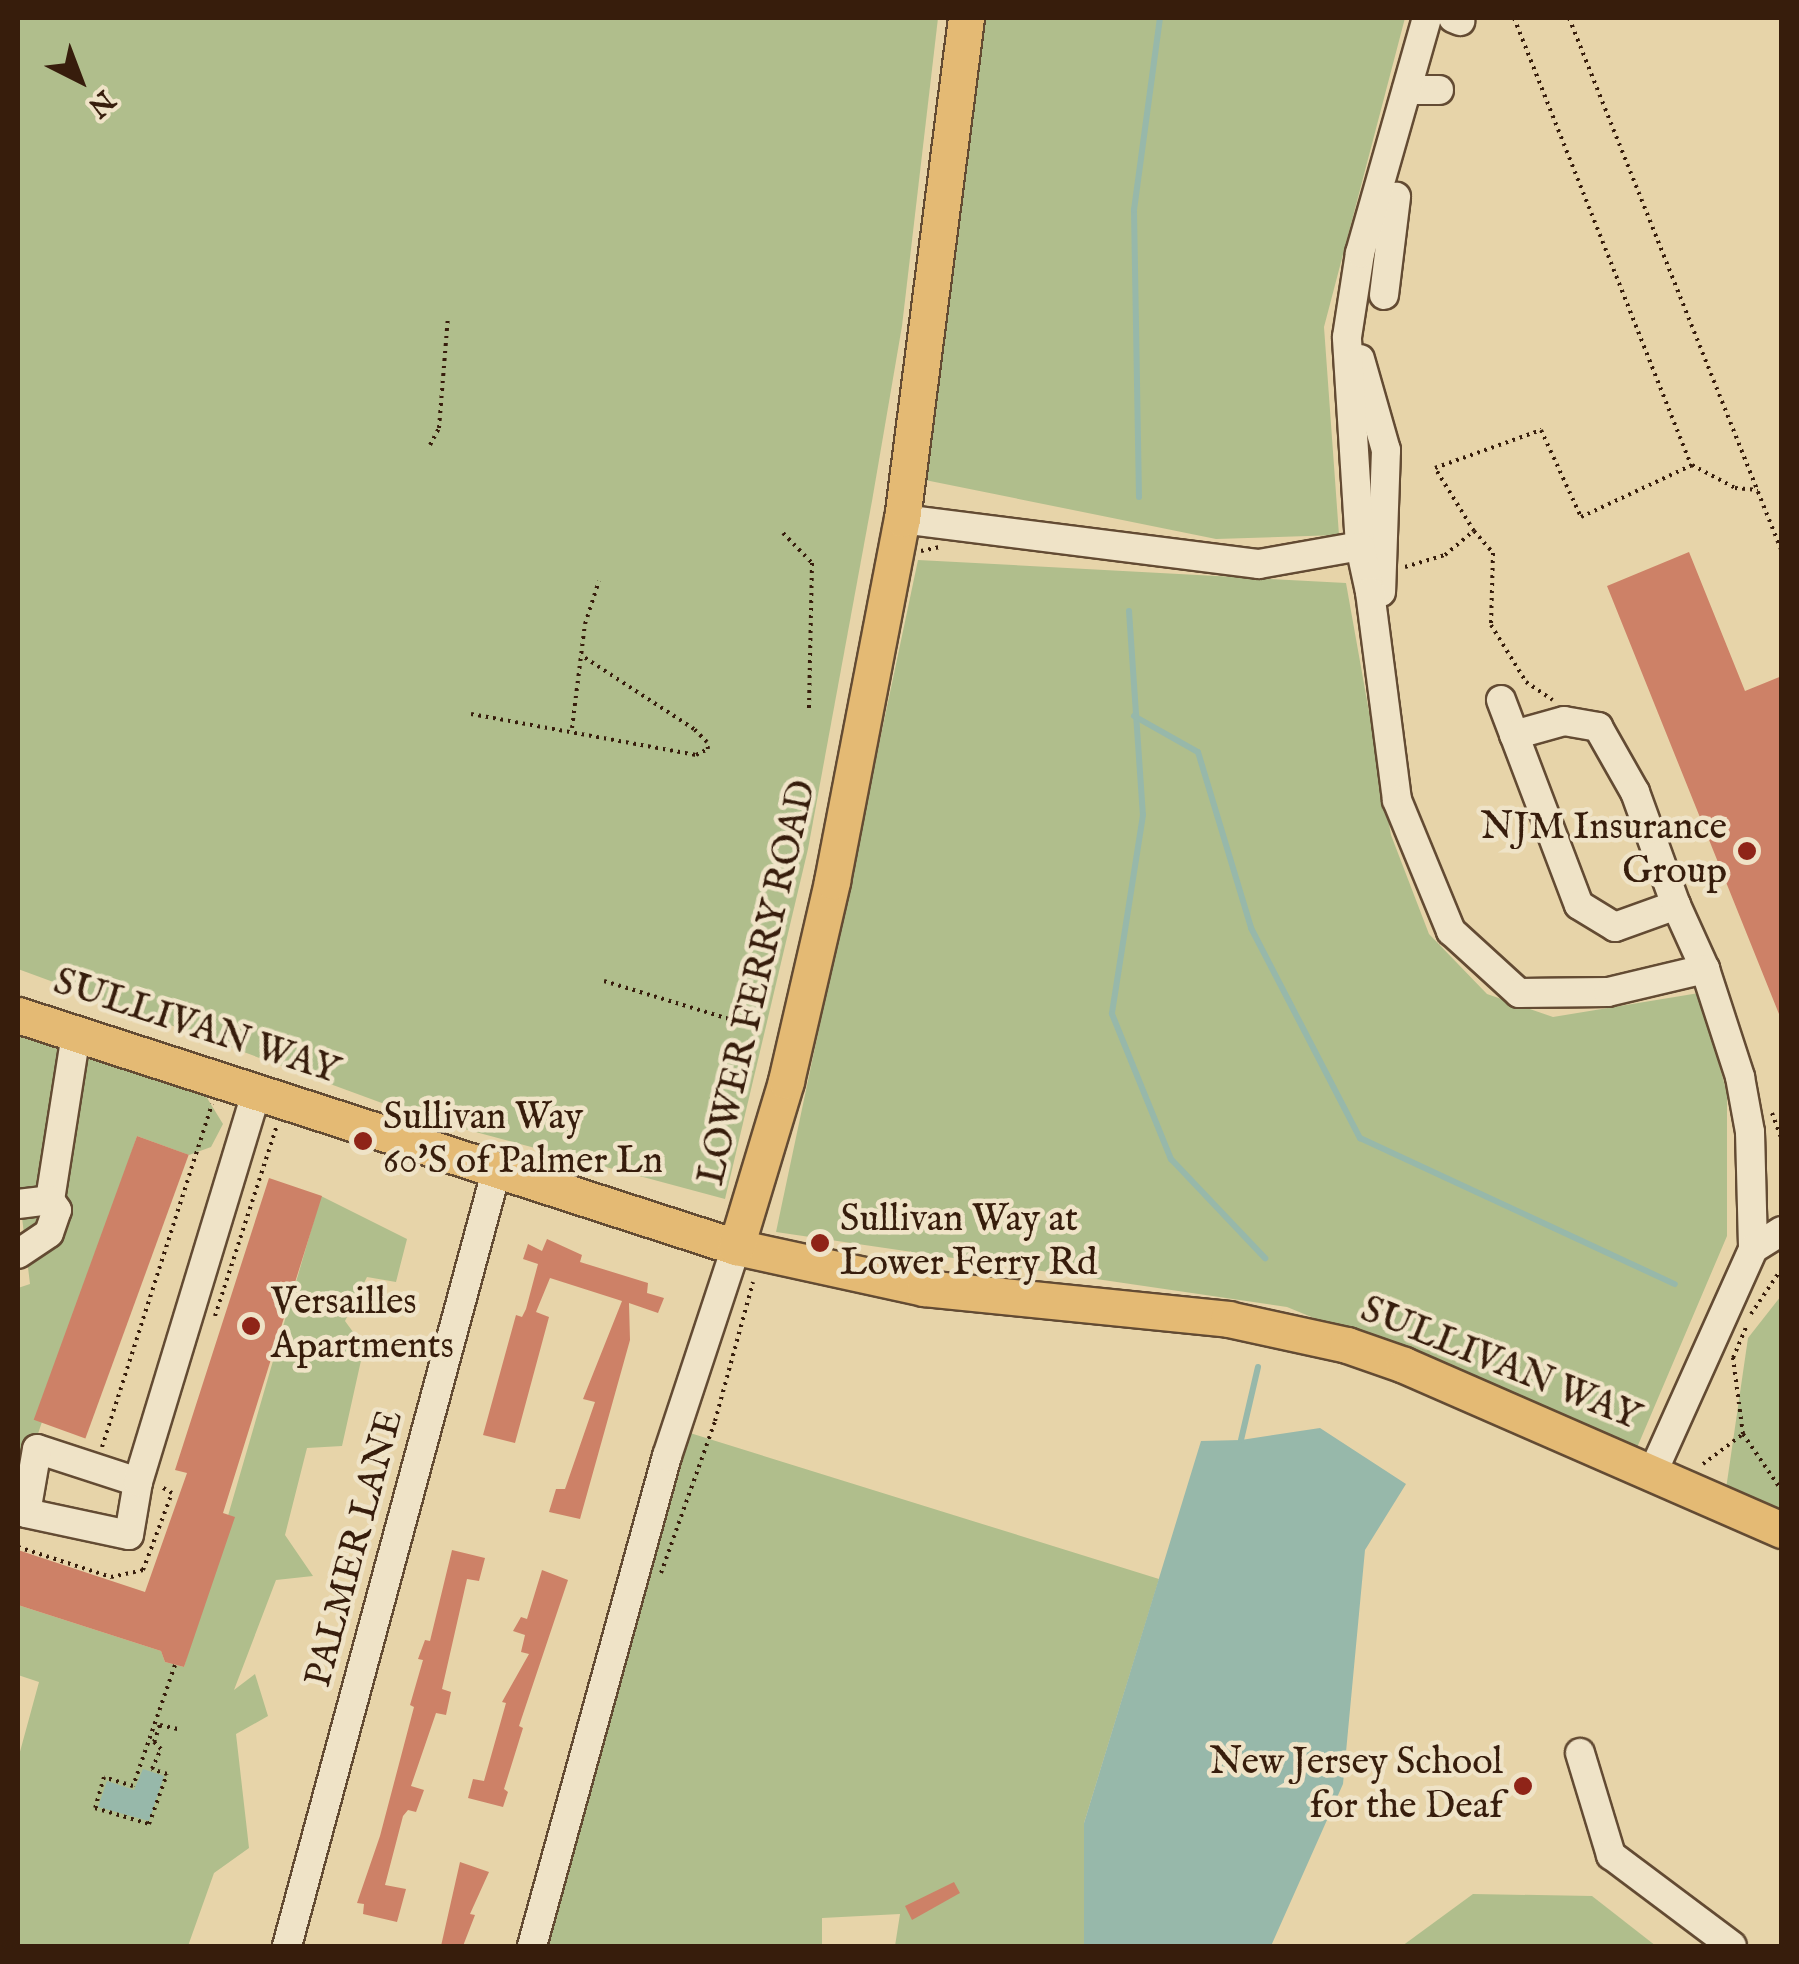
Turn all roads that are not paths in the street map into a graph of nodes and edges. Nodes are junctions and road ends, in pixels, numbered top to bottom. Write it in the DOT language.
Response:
graph roads {
  1 [pos="966,18"];
  2 [pos="1427,18"];
  3 [pos="1406,90"];
  4 [pos="1439,90"];
  5 [pos="1396,197"];
  6 [pos="1384,295"];
  7 [pos="1349,324"];
  8 [pos="902,519"];
  9 [pos="1360,546"];
  10 [pos="1377,646"];
  11 [pos="1500,700"];
  12 [pos="1514,735"];
  13 [pos="1676,904"];
  14 [pos="1705,968"];
  15 [pos="18,1015"];
  16 [pos="76,1034"];
  17 [pos="258,1092"];
  18 [pos="496,1172"];
  19 [pos="50,1200"];
  20 [pos="19,1204"];
  21 [pos="1782,1231"];
  22 [pos="736,1247"];
  23 [pos="1752,1249"];
  24 [pos="22,1253"];
  25 [pos="1652,1474"];
  26 [pos="138,1482"];
  27 [pos="1782,1530"];
  28 [pos="1580,1753"];
  29 [pos="287,1946"];
  30 [pos="532,1946"];
  31 [pos="1732,1946"];
  1 -- 8 [label="main road, LOWER FERRY ROAD"];
  2 -- 3 [label="street"];
  3 -- 4 [label="street"];
  3 -- 7 [label="street"];
  5 -- 6 [label="street"];
  7 -- 9 [label="street"];
  7 -- 10 [label="street"];
  8 -- 9 [label="street"];
  8 -- 22 [label="main road, LOWER FERRY ROAD"];
  9 -- 10 [label="street"];
  10 -- 14 [label="street"];
  11 -- 12 [label="street"];
  12 -- 13 [label="street"];
  12 -- 13 [label="street"];
  13 -- 14 [label="street"];
  14 -- 23 [label="street"];
  15 -- 16 [label="main road, SULLIVAN WAY"];
  16 -- 17 [label="main road, SULLIVAN WAY"];
  16 -- 19 [label="street"];
  17 -- 18 [label="main road, SULLIVAN WAY"];
  17 -- 26 [label="street"];
  18 -- 22 [label="main road, SULLIVAN WAY"];
  18 -- 29 [label="street, PALMER LANE"];
  19 -- 20 [label="street"];
  19 -- 24 [label="street"];
  21 -- 23 [label="street"];
  22 -- 25 [label="main road, SULLIVAN WAY"];
  22 -- 30 [label="street, LOWER FERRY ROAD"];
  23 -- 25 [label="street"];
  25 -- 27 [label="main road, SULLIVAN WAY"];
  28 -- 31 [label="street"];
}
